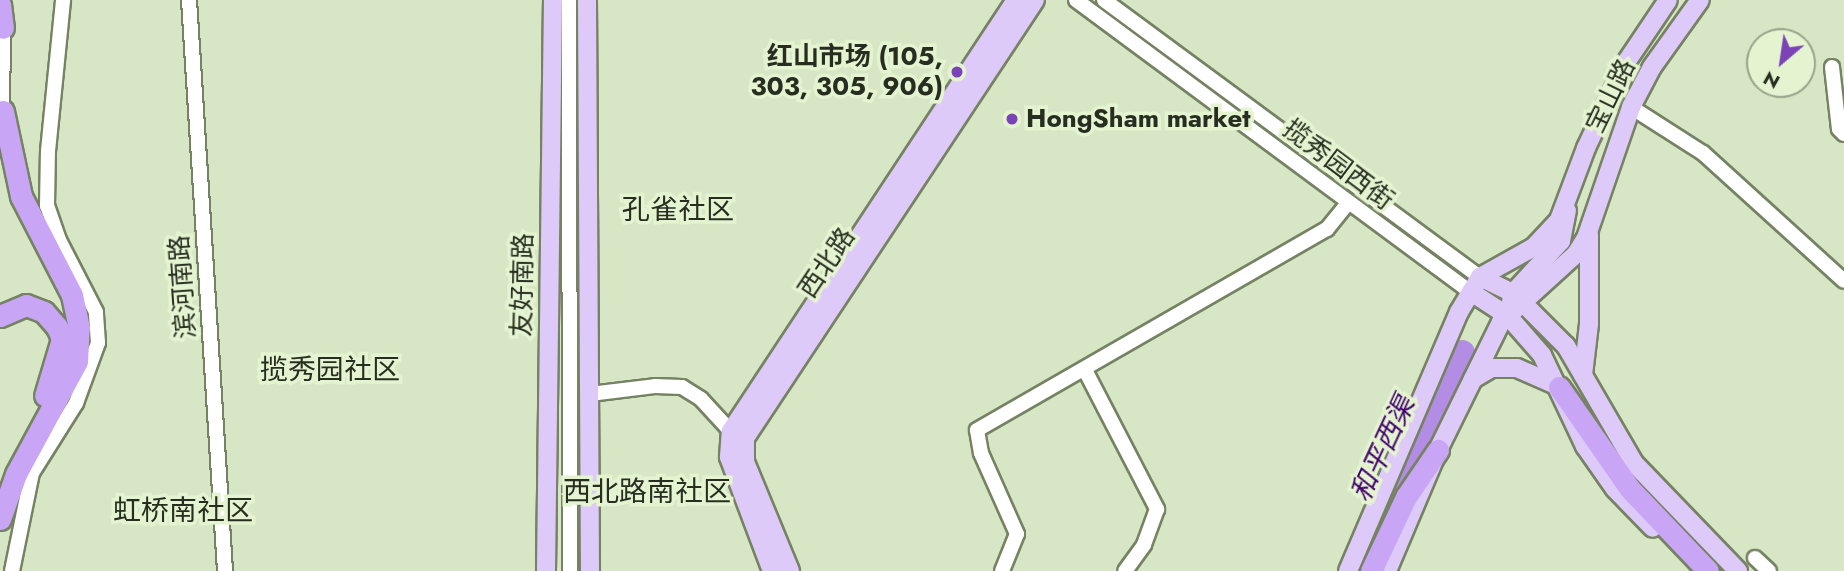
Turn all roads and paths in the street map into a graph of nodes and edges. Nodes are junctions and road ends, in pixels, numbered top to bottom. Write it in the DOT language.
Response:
graph roads {
  1 [pos="3,0"];
  2 [pos="63,0"];
  3 [pos="189,0"];
  4 [pos="553,0"];
  5 [pos="587,0"];
  6 [pos="1016,0"];
  7 [pos="1035,0"];
  8 [pos="1076,0"];
  9 [pos="1104,0"];
  10 [pos="1668,0"];
  11 [pos="1700,0"];
  12 [pos="0,4"];
  13 [pos="570,5"];
  14 [pos="3,28"];
  15 [pos="1832,67"];
  16 [pos="1631,107"];
  17 [pos="3,111"];
  18 [pos="1844,134"];
  19 [pos="0,138"];
  20 [pos="1348,203"];
  21 [pos="1567,207"];
  22 [pos="1590,225"];
  23 [pos="1844,281"];
  24 [pos="1476,285"];
  25 [pos="1519,298"];
  26 [pos="0,316"];
  27 [pos="1508,316"];
  28 [pos="1084,370"];
  29 [pos="1583,375"];
  30 [pos="1472,380"];
  31 [pos="1559,387"];
  32 [pos="590,394"];
  33 [pos="731,431"];
  34 [pos="745,449"];
  35 [pos="1438,450"];
  36 [pos="8,476"];
  37 [pos="0,519"];
  38 [pos="1755,558"];
  39 [pos="12,571"];
  40 [pos="225,571"];
  41 [pos="546,571"];
  42 [pos="570,571"];
  43 [pos="590,571"];
  44 [pos="772,571"];
  45 [pos="790,571"];
  46 [pos="1002,571"];
  47 [pos="1125,571"];
  48 [pos="1348,571"];
  49 [pos="1371,571"];
  50 [pos="1387,571"];
  51 [pos="1694,571"];
  52 [pos="1709,571"];
  53 [pos="1738,571"];
  54 [pos="1769,571"];
  1 -- 14 [label="street"];
  2 -- 39 [label="street"];
  3 -- 40 [label="street, 滨河南路"];
  4 -- 41 [label="main road, 友好南路"];
  5 -- 32 [label="main road"];
  6 -- 33 [label="main road, 西北路"];
  7 -- 34 [label="main road, 西北路"];
  8 -- 20 [label="street, 揽秀园西街"];
  9 -- 24 [label="street, 揽秀园西街"];
  10 -- 21 [label="main road, 宝山路"];
  11 -- 16 [label="main road, 宝山路"];
  12 -- 14 [label="highway"];
  13 -- 42 [label="street"];
  14 -- 17 [label="street"];
  15 -- 18 [label="street"];
  16 -- 22 [label="main road, 宝山路"];
  16 -- 23 [label="street"];
  17 -- 19 [label="street"];
  17 -- 36 [label="highway"];
  20 -- 24 [label="street, 揽秀园西街"];
  20 -- 28 [label="street"];
  21 -- 24 [label="main road"];
  21 -- 25 [label="main road"];
  22 -- 25 [label="main road"];
  22 -- 29 [label="main road"];
  24 -- 25 [label="main road"];
  24 -- 27 [label="main road"];
  24 -- 48 [label="main road"];
  25 -- 27 [label="main road"];
  25 -- 29 [label="main road"];
  26 -- 36 [label="highway"];
  27 -- 30 [label="main road"];
  27 -- 31 [label="main road"];
  28 -- 46 [label="street"];
  28 -- 47 [label="street"];
  29 -- 53 [label="main road"];
  30 -- 31 [label="main road"];
  30 -- 35 [label="main road"];
  31 -- 51 [label="main road"];
  31 -- 52 [label="highway"];
  32 -- 33 [label="street"];
  32 -- 43 [label="main road"];
  33 -- 34 [label="street"];
  33 -- 44 [label="main road"];
  34 -- 45 [label="main road"];
  35 -- 49 [label="highway"];
  35 -- 50 [label="main road"];
  36 -- 37 [label="highway"];
  38 -- 54 [label="street"];
}
